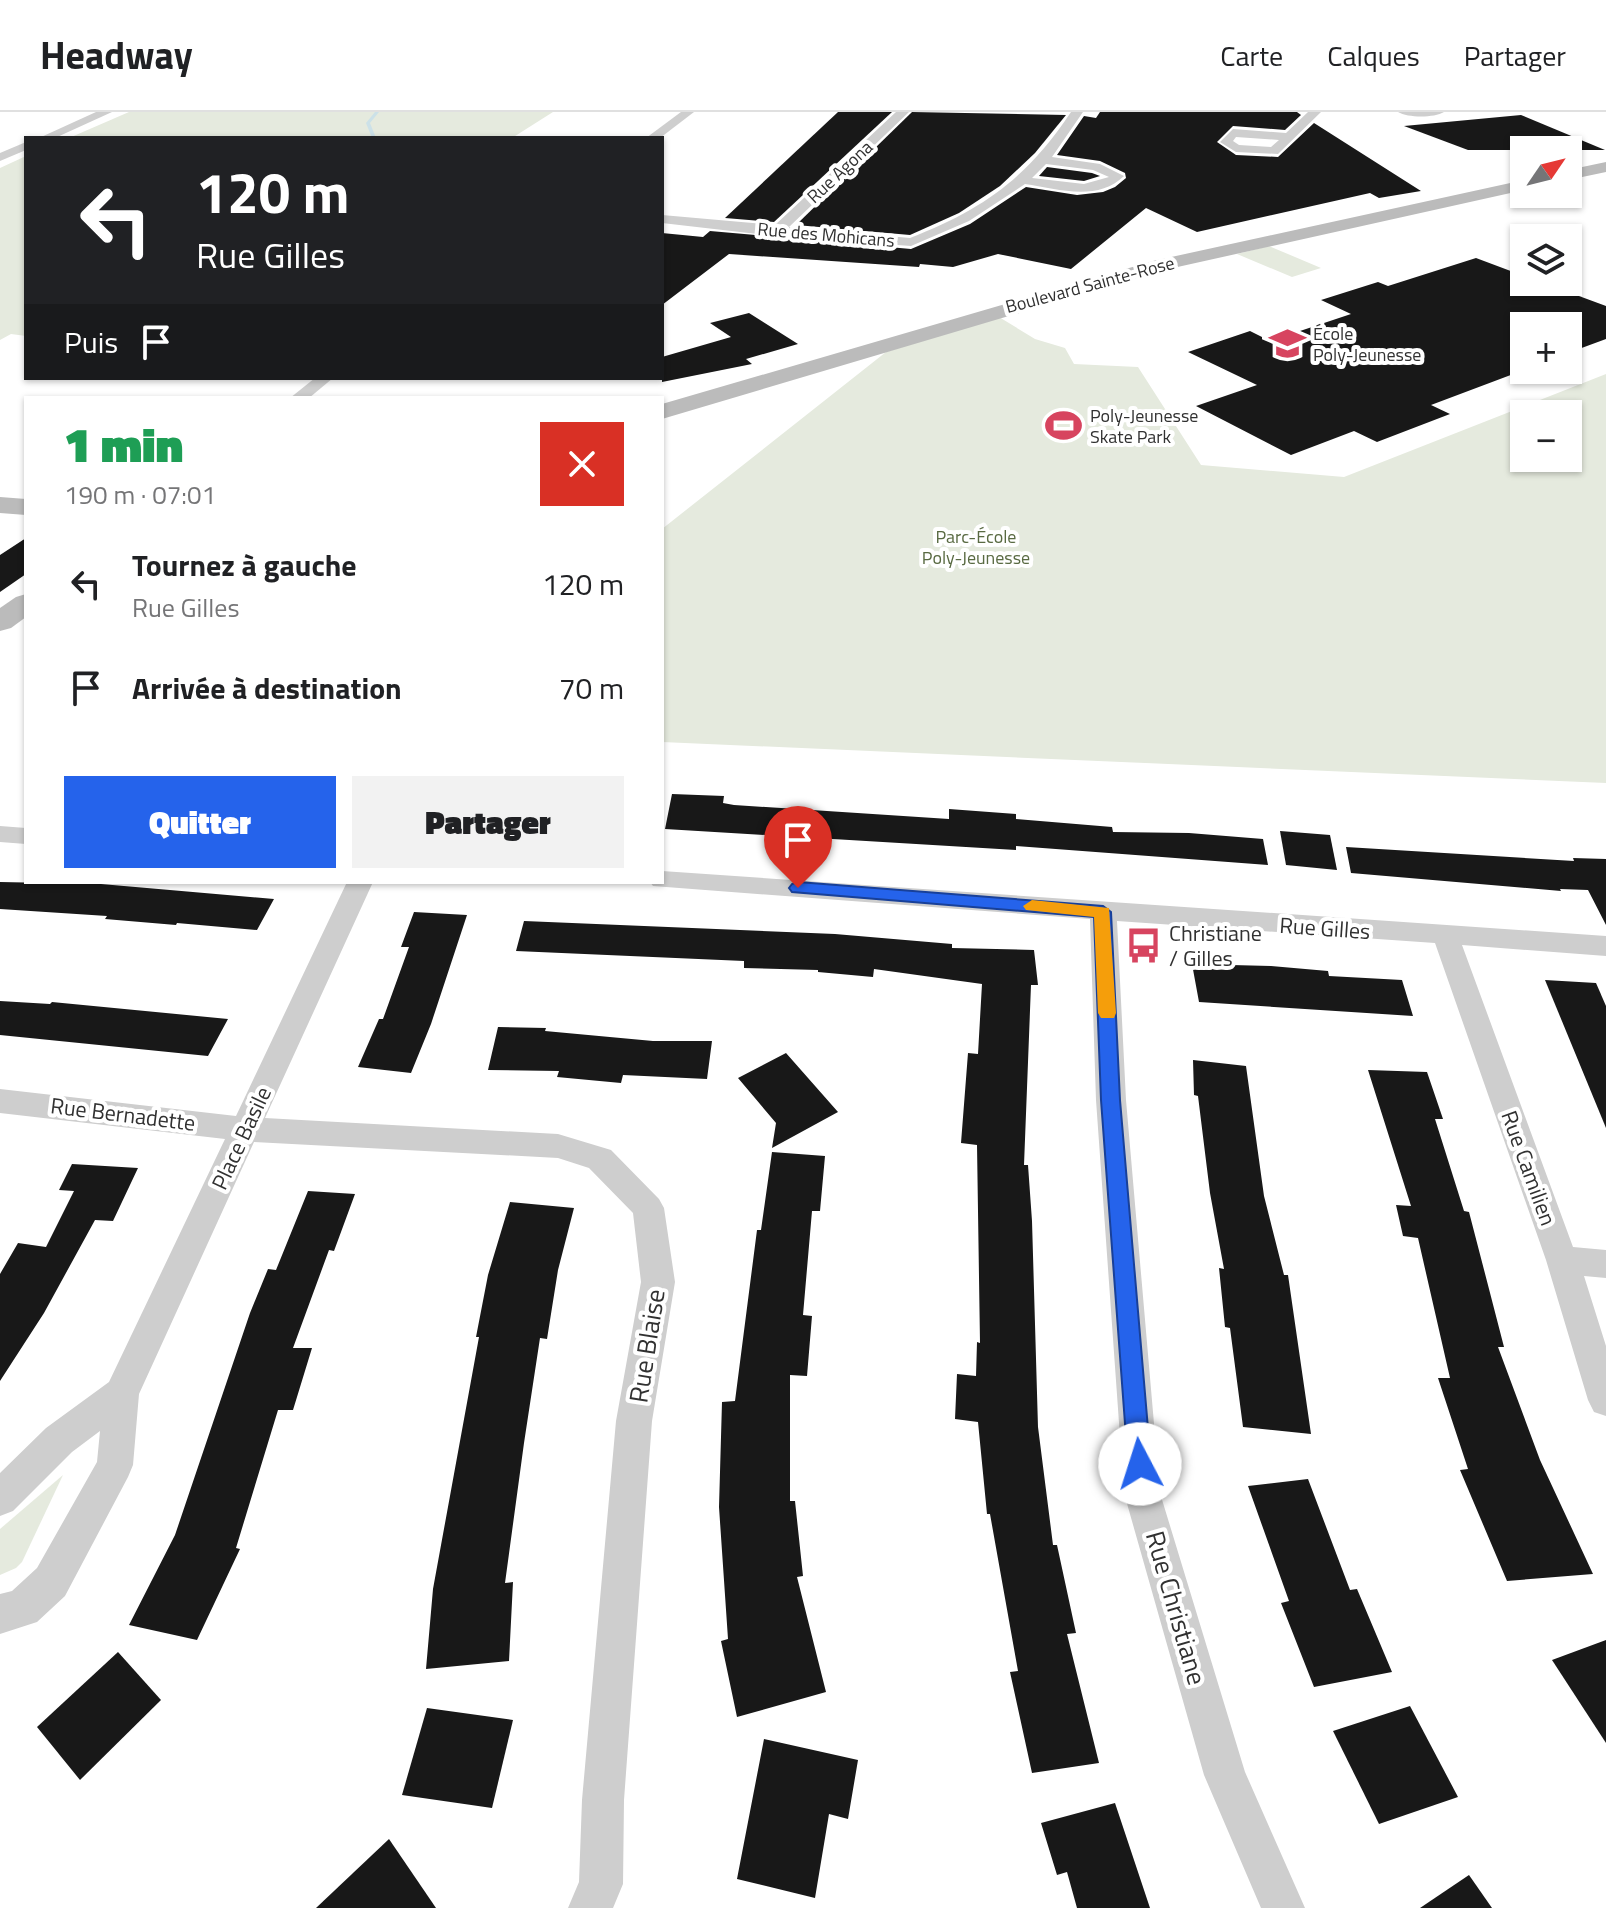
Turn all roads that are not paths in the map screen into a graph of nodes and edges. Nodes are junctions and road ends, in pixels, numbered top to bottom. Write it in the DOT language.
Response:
graph roads {
  1 [pos="106,112"];
  2 [pos="688,112"];
  3 [pos="903,112"];
  4 [pos="1077,112"];
  5 [pos="1315,112"];
  6 [pos="1404,112"];
  7 [pos="1438,112"];
  8 [pos="50,136"];
  9 [pos="655,136"];
  10 [pos="1288,137"];
  11 [pos="24,147"];
  12 [pos="0,157"];
  13 [pos="1043,160"];
  14 [pos="1606,167"];
  15 [pos="1582,172"];
  16 [pos="1021,180"];
  17 [pos="1510,188"];
  18 [pos="664,219"];
  19 [pos="776,232"];
  20 [pos="322,380"];
  21 [pos="301,396"];
  22 [pos="664,411"];
  23 [pos="0,505"];
  24 [pos="24,507"];
  25 [pos="24,604"];
  26 [pos="0,622"];
  27 [pos="0,834"];
  28 [pos="24,836"];
  29 [pos="664,880"];
  30 [pos="359,884"];
  31 [pos="1103,912"];
  32 [pos="1446,937"];
  33 [pos="1606,946"];
  34 [pos="0,1101"];
  35 [pos="245,1129"];
  36 [pos="1562,1260"];
  37 [pos="1606,1264"];
  38 [pos="121,1394"];
  39 [pos="1606,1400"];
  40 [pos="0,1498"];
  41 [pos="0,1614"];
  42 [pos="590,1908"];
  43 [pos="1283,1908"];
  1 -- 8 [label="street"];
  2 -- 9 [label="street"];
  3 -- 19 [label="street, Rue Agona"];
  4 -- 13 [label="street, Rue des Mohicans"];
  5 -- 10 [label="street"];
  6 -- 7 [label="street"];
  11 -- 12 [label="street"];
  13 -- 16 [label="street, Rue des Mohicans"];
  13 -- 16 [label="street"];
  14 -- 15 [label="street"];
  16 -- 19 [label="street, Rue des Mohicans"];
  17 -- 22 [label="street, Boulevard Sainte-Rose"];
  18 -- 19 [label="street, Rue des Mohicans"];
  20 -- 21 [label="street"];
  23 -- 24 [label="street"];
  25 -- 26 [label="street"];
  27 -- 28 [label="street"];
  29 -- 31 [label="street, Rue Gilles"];
  30 -- 35 [label="street, Place Basile"];
  31 -- 32 [label="street, Rue Gilles"];
  31 -- 43 [label="street, Rue Christiane"];
  32 -- 33 [label="street, Rue Gilles"];
  32 -- 36 [label="street, Rue Camilien"];
  34 -- 35 [label="street, Rue Bernadette"];
  35 -- 38 [label="street, Place Basile"];
  35 -- 42 [label="street, Rue Blaise"];
  36 -- 37 [label="street"];
  36 -- 39 [label="street, Rue Camilien"];
  38 -- 40 [label="street, Place Basile"];
  38 -- 41 [label="street, Place Basile"];
}
